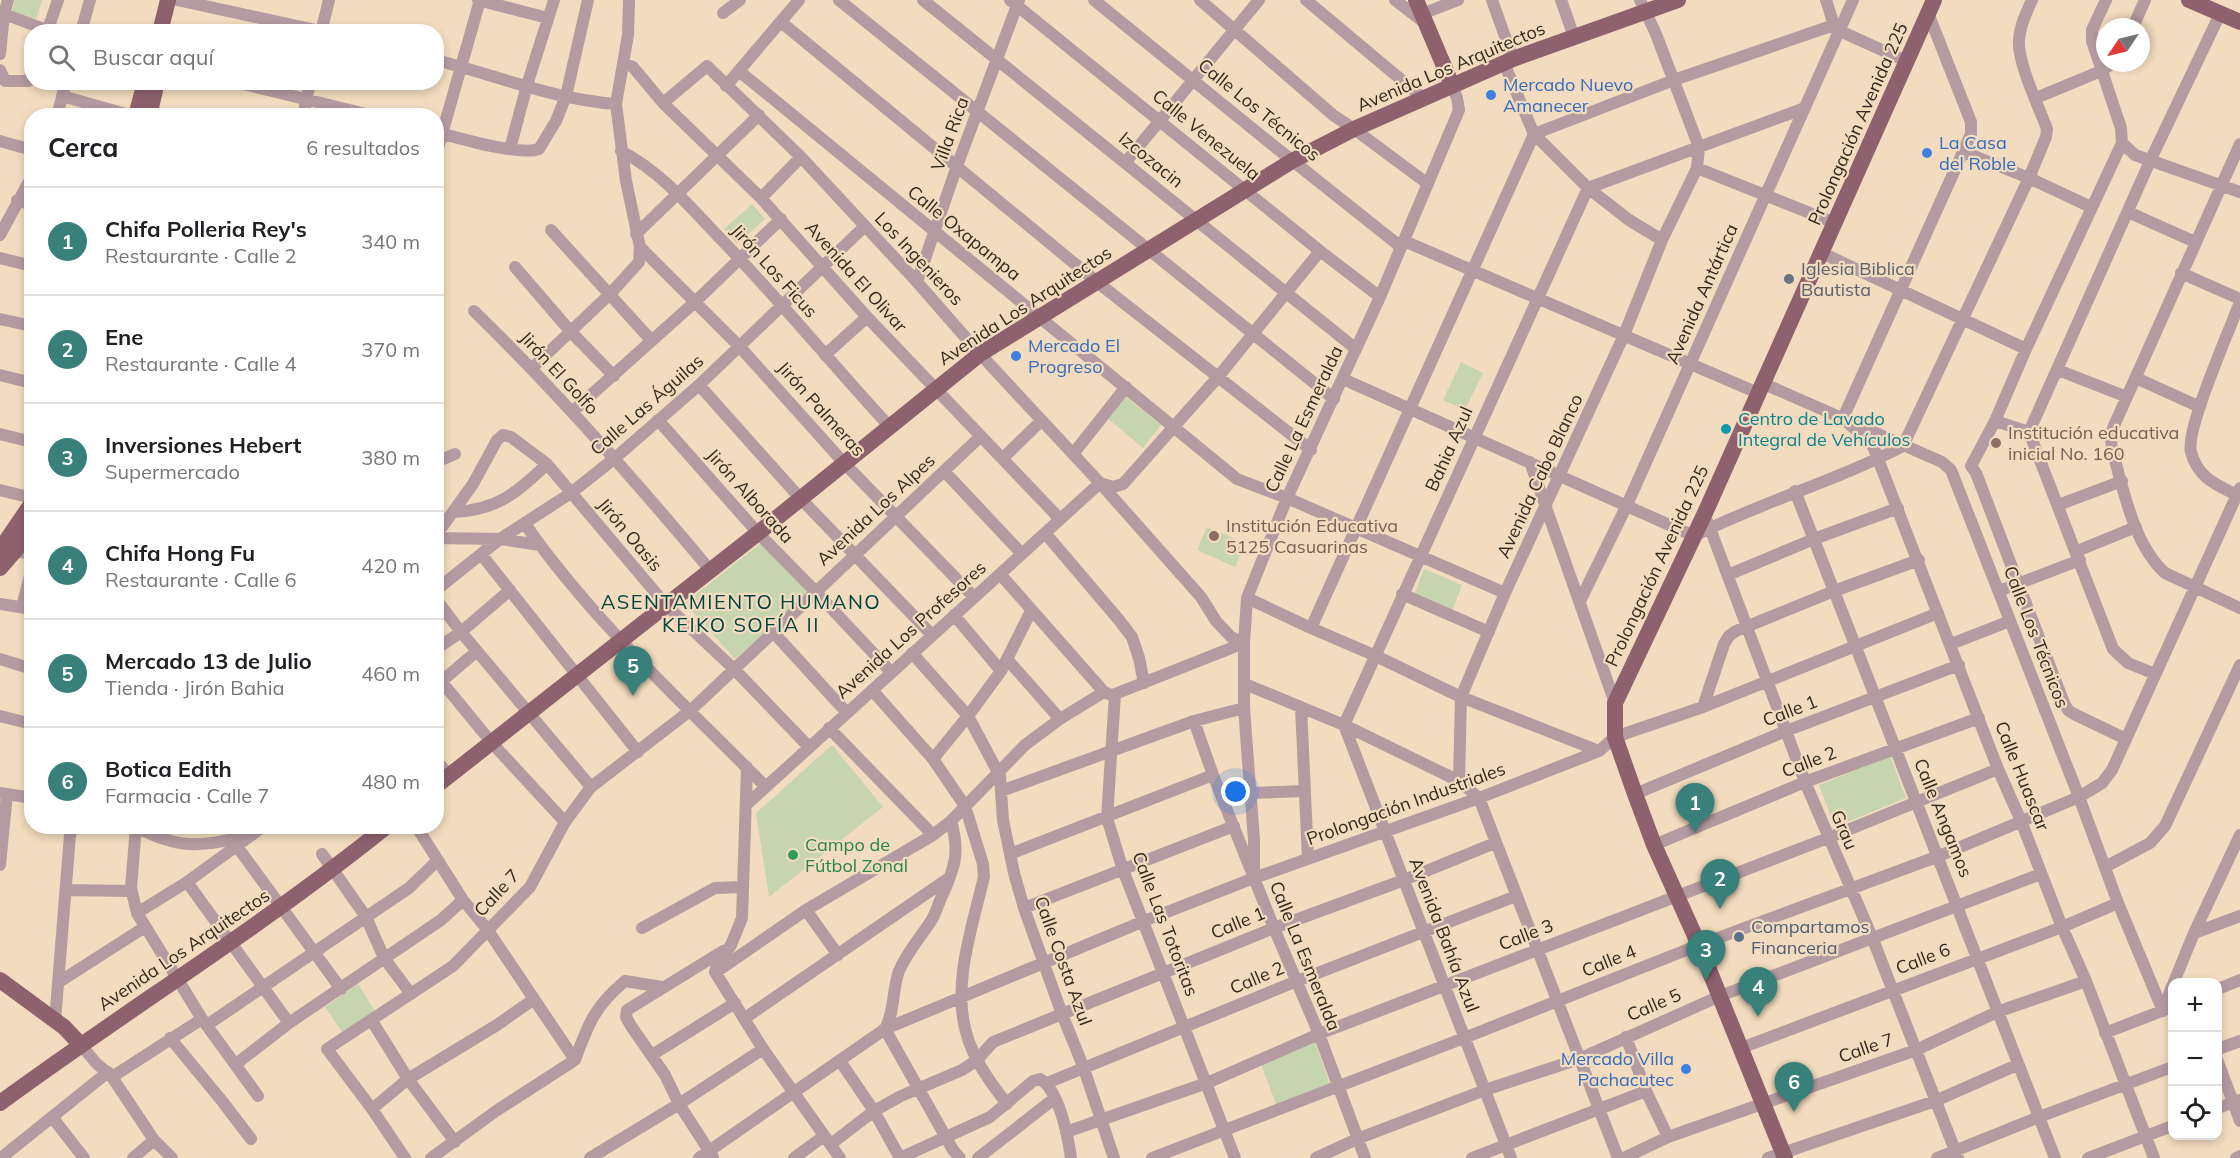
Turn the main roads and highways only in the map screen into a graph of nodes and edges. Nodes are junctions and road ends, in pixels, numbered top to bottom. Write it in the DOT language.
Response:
graph roads {
  1 [pos="168,0"];
  2 [pos="177,0"];
  3 [pos="1678,0"];
  4 [pos="2188,0"];
  5 [pos="1643,6"];
  6 [pos="1931,7"];
  7 [pos="1421,13"];
  8 [pos="2240,22"];
  9 [pos="162,24"];
  10 [pos="171,24"];
  11 [pos="1452,85"];
  12 [pos="143,90"];
  13 [pos="155,90"];
  14 [pos="137,108"];
  15 [pos="150,108"];
  16 [pos="24,520"];
  17 [pos="24,538"];
  18 [pos="10,550"];
  19 [pos="0,568"];
  20 [pos="444,780"];
  21 [pos="377,834"];
  22 [pos="1,983"];
  23 [pos="80,1044"];
  24 [pos="0,1103"];
  25 [pos="1779,1156"];
  1 -- 9 [label="main road"];
  2 -- 10 [label="main road"];
  3 -- 5 [label="main road, Avenida Los Arquitectos"];
  4 -- 8 [label="main road"];
  5 -- 11 [label="main road, Avenida Los Arquitectos"];
  6 -- 25 [label="main road, Prolongación Avenida 225"];
  7 -- 11 [label="main road"];
  11 -- 20 [label="main road, Avenida Los Arquitectos"];
  12 -- 14 [label="main road"];
  13 -- 15 [label="main road"];
  16 -- 18 [label="main road"];
  17 -- 18 [label="main road"];
  18 -- 19 [label="main road"];
  21 -- 23 [label="main road, Avenida Los Arquitectos"];
  22 -- 23 [label="main road"];
  23 -- 24 [label="main road, Avenida Los Arquitectos"];
}
